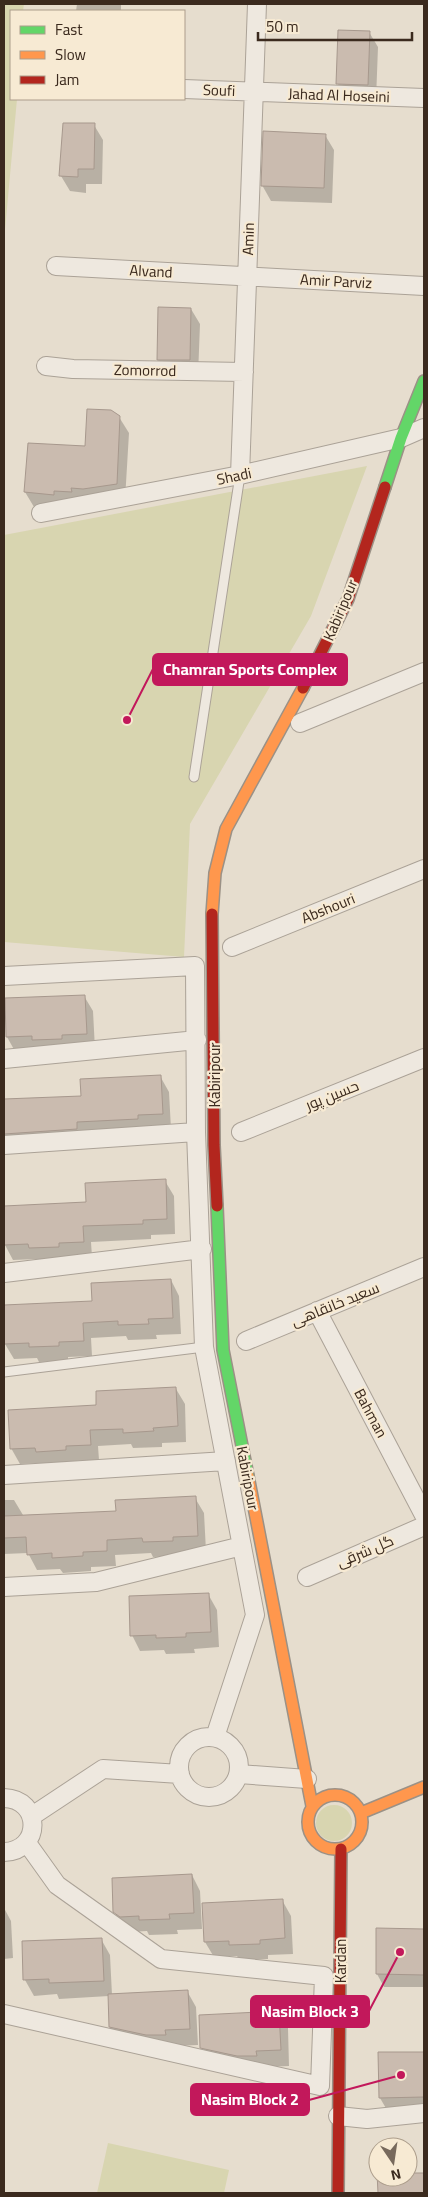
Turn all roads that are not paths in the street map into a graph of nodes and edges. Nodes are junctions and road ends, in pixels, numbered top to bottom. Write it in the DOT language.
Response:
graph roads {
  1 [pos="257,4"];
  2 [pos="185,89"];
  3 [pos="254,92"];
  4 [pos="424,98"];
  5 [pos="56,266"];
  6 [pos="247,276"];
  7 [pos="424,286"];
  8 [pos="46,366"];
  9 [pos="244,372"];
  10 [pos="424,381"];
  11 [pos="424,428"];
  12 [pos="401,438"];
  13 [pos="240,475"];
  14 [pos="41,513"];
  15 [pos="424,672"];
  16 [pos="300,723"];
  17 [pos="194,777"];
  18 [pos="424,869"];
  19 [pos="232,947"];
  20 [pos="4,976"];
  21 [pos="197,1040"];
  22 [pos="424,1058"];
  23 [pos="4,1059"];
  24 [pos="196,1132"];
  25 [pos="240,1132"];
  26 [pos="4,1145"];
  27 [pos="202,1249"];
  28 [pos="424,1267"];
  29 [pos="4,1273"];
  30 [pos="317,1311"];
  31 [pos="246,1341"];
  32 [pos="204,1348"];
  33 [pos="4,1372"];
  34 [pos="226,1461"];
  35 [pos="4,1475"];
  36 [pos="424,1515"];
  37 [pos="424,1526"];
  38 [pos="242,1546"];
  39 [pos="307,1577"];
  40 [pos="4,1587"];
  41 [pos="216,1737"];
  42 [pos="180,1774"];
  43 [pos="239,1774"];
  44 [pos="307,1779"];
  45 [pos="424,1787"];
  46 [pos="4,1798"];
  47 [pos="312,1806"];
  48 [pos="361,1814"];
  49 [pos="32,1816"];
  50 [pos="26,1843"];
  51 [pos="341,1849"];
  52 [pos="4,1852"];
  53 [pos="4,2014"];
  54 [pos="424,2113"];
  55 [pos="338,2116"];
  56 [pos="338,2193"];
  1 -- 3 [label="street, Amin"];
  2 -- 3 [label="street, Soufi"];
  3 -- 4 [label="street, Jahad Al Hoseini"];
  3 -- 6 [label="street, Amin"];
  5 -- 6 [label="street, Alvand"];
  6 -- 7 [label="street, Amir Parviz"];
  6 -- 9 [label="street, Amin"];
  8 -- 9 [label="street, Zomorrod"];
  9 -- 13 [label="street, Amin"];
  10 -- 12 [label="street, Kabiripour"];
  11 -- 12 [label="street, Shadi"];
  12 -- 13 [label="street, Shadi"];
  12 -- 44 [label="street, Kabiripour"];
  13 -- 14 [label="street, Shadi"];
  13 -- 17 [label="lane"];
  15 -- 16 [label="street"];
  18 -- 19 [label="street, Abshouri"];
  20 -- 21 [label="street"];
  21 -- 23 [label="street"];
  21 -- 24 [label="street"];
  22 -- 25 [label="street, حسین پور"];
  24 -- 26 [label="street"];
  24 -- 27 [label="street"];
  27 -- 29 [label="street"];
  27 -- 32 [label="street"];
  28 -- 30 [label="street, سعید خانقاهی"];
  30 -- 31 [label="street, سعید خانقاهی"];
  30 -- 36 [label="street, Bahman"];
  32 -- 33 [label="lane"];
  32 -- 34 [label="street"];
  34 -- 35 [label="street"];
  34 -- 38 [label="street"];
  37 -- 39 [label="street, گل شرقی"];
  38 -- 40 [label="street"];
  38 -- 41 [label="street"];
  41 -- 42 [label="street"];
  41 -- 43 [label="street"];
  42 -- 43 [label="street"];
  42 -- 49 [label="street"];
  43 -- 44 [label="street"];
  44 -- 47 [label="street, Kabiripour"];
  45 -- 48 [label="street"];
  46 -- 49 [label="street"];
  47 -- 48 [label="street"];
  47 -- 51 [label="street"];
  48 -- 51 [label="street"];
  49 -- 50 [label="street"];
  50 -- 52 [label="street"];
  50 -- 53 [label="street"];
  51 -- 55 [label="street, Kardan"];
  54 -- 55 [label="street"];
  55 -- 56 [label="street, Kardan"];
}
